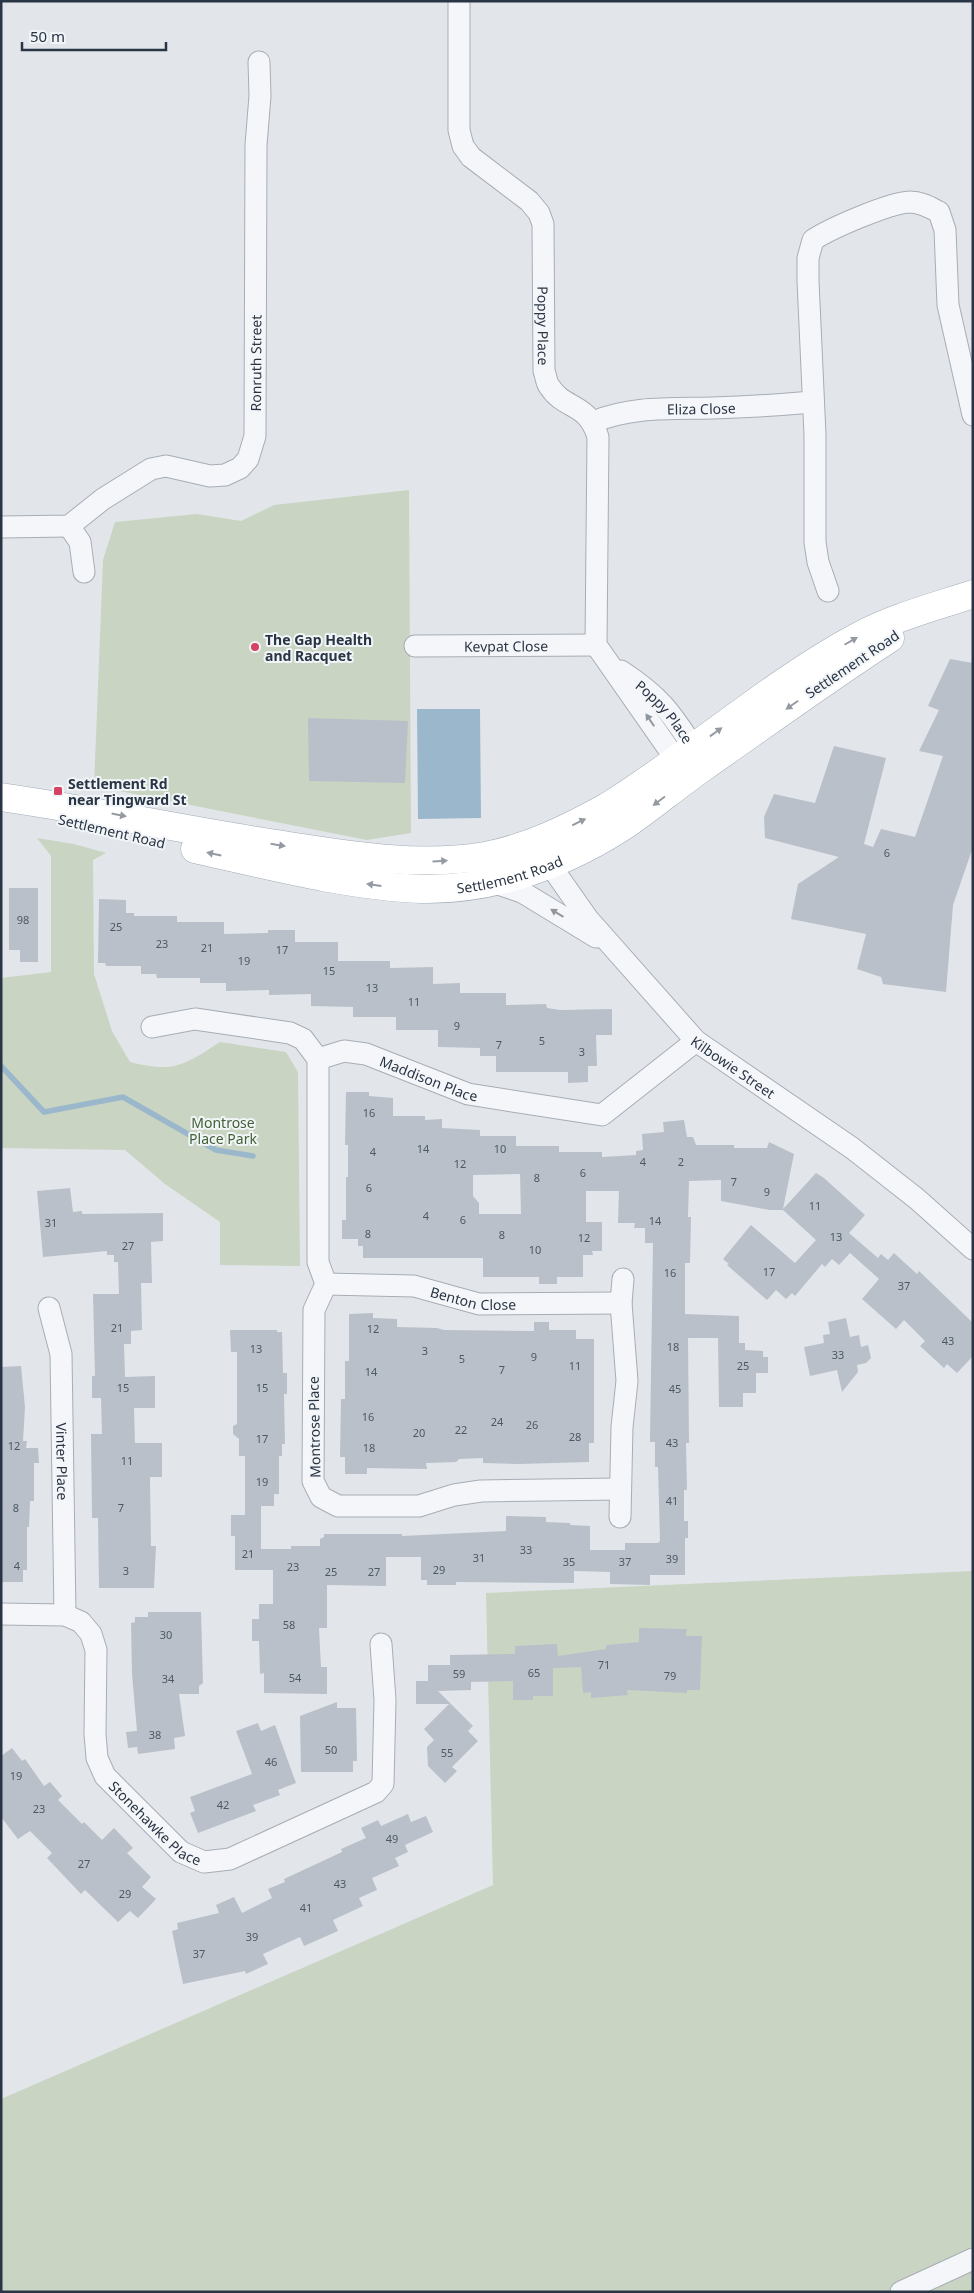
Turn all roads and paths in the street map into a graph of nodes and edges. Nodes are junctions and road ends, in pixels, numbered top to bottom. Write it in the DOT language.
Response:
graph roads {
  1 [pos="459,1"];
  2 [pos="259,62"];
  3 [pos="812,402"];
  4 [pos="973,415"];
  5 [pos="593,422"];
  6 [pos="69,526"];
  7 [pos="1,527"];
  8 [pos="84,572"];
  9 [pos="828,591"];
  10 [pos="961,598"];
  11 [pos="416,646"];
  12 [pos="602,652"];
  13 [pos="689,760"];
  14 [pos="1,798"];
  15 [pos="627,809"];
  16 [pos="534,842"];
  17 [pos="548,865"];
  18 [pos="492,882"];
  19 [pos="613,948"];
  20 [pos="152,1027"];
  21 [pos="696,1041"];
  22 [pos="318,1059"];
  23 [pos="973,1249"];
  24 [pos="623,1279"];
  25 [pos="326,1284"];
  26 [pos="621,1303"];
  27 [pos="49,1308"];
  28 [pos="620,1489"];
  29 [pos="620,1517"];
  30 [pos="1,1614"];
  31 [pos="64,1615"];
  32 [pos="381,1644"];
  33 [pos="973,2259"];
  34 [pos="901,2292"];
  1 -- 5 [label="street, Poppy Place"];
  2 -- 6 [label="street, Ronruth Street"];
  3 -- 4 [label="street"];
  3 -- 5 [label="street, Eliza Close"];
  3 -- 9 [label="street"];
  5 -- 12 [label="street"];
  6 -- 7 [label="street"];
  6 -- 8 [label="street"];
  10 -- 13 [label="main road, Settlement Road"];
  11 -- 12 [label="street, Kevpat Close"];
  12 -- 13 [label="street, Poppy Place"];
  13 -- 15 [label="main road, Settlement Road"];
  14 -- 16 [label="main road, Settlement Road, one-way"];
  18 -- 14 [label="main road, Settlement Road, one-way"];
  16 -- 15 [label="main road, Settlement Road, one-way"];
  15 -- 17 [label="main road, Settlement Road"];
  16 -- 17 [label="street, Kilbowie Street"];
  17 -- 18 [label="main road, Settlement Road"];
  17 -- 19 [label="street, Kilbowie Street"];
  19 -- 18 [label="street, one-way"];
  19 -- 21 [label="street, Kilbowie Street"];
  20 -- 22 [label="street"];
  21 -- 22 [label="street, Maddison Place"];
  21 -- 23 [label="street, Kilbowie Street"];
  22 -- 25 [label="street"];
  24 -- 26 [label="street"];
  25 -- 26 [label="street, Benton Close"];
  25 -- 28 [label="street, Montrose Place"];
  26 -- 28 [label="street"];
  27 -- 31 [label="street, Vinter Place"];
  28 -- 29 [label="street"];
  30 -- 31 [label="street, Stonehawke Place"];
  31 -- 32 [label="street, Stonehawke Place"];
  33 -- 34 [label="street"];
}
